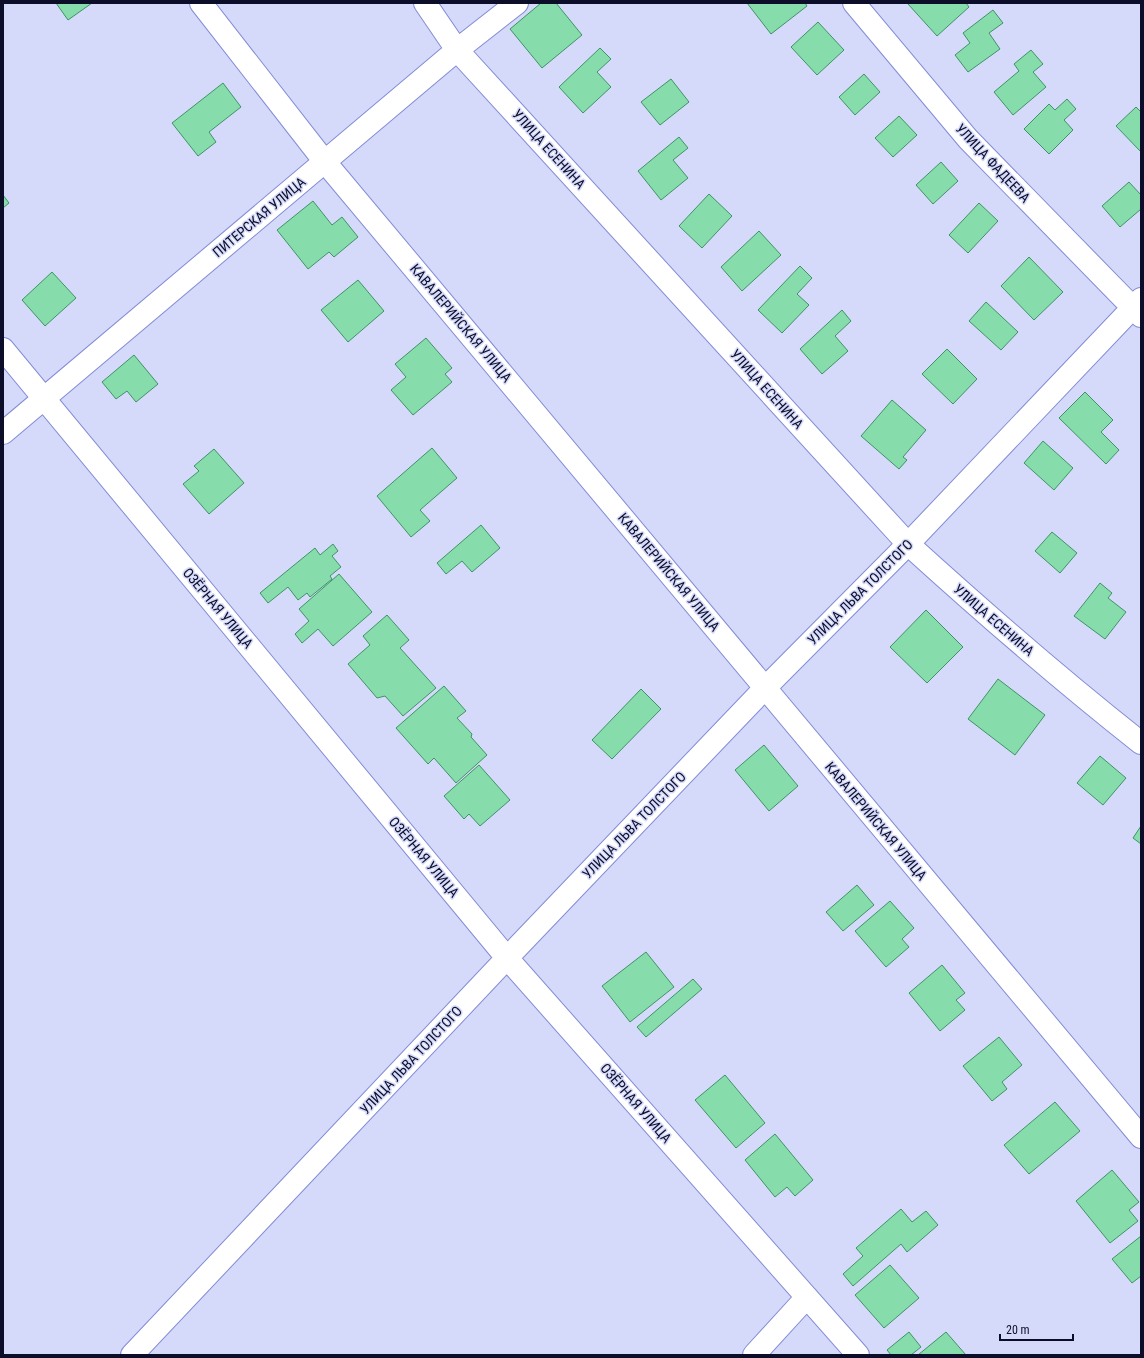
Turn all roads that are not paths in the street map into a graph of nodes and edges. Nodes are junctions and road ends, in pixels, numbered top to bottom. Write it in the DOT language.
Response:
graph roads {
  1 [pos="201,3"];
  2 [pos="425,3"];
  3 [pos="517,3"];
  4 [pos="854,3"];
  5 [pos="458,50"];
  6 [pos="326,162"];
  7 [pos="1138,308"];
  8 [pos="3,349"];
  9 [pos="44,398"];
  10 [pos="3,433"];
  11 [pos="908,544"];
  12 [pos="766,688"];
  13 [pos="1141,743"];
  14 [pos="507,958"];
  15 [pos="1141,1137"];
  16 [pos="807,1297"];
  17 [pos="132,1355"];
  18 [pos="754,1355"];
  19 [pos="858,1355"];
  1 -- 6 [label="street, КАВАЛЕРИЙСКАЯ УЛИЦА"];
  2 -- 5 [label="street, УЛИЦА ЕСЕНИНА"];
  3 -- 5 [label="street, ПИТЕРСКАЯ УЛИЦА"];
  4 -- 7 [label="street, УЛИЦА ФАДЕЕВА"];
  5 -- 6 [label="street, ПИТЕРСКАЯ УЛИЦА"];
  5 -- 11 [label="street, УЛИЦА ЕСЕНИНА"];
  6 -- 9 [label="street, ПИТЕРСКАЯ УЛИЦА"];
  6 -- 12 [label="street, КАВАЛЕРИЙСКАЯ УЛИЦА"];
  7 -- 11 [label="street, УЛИЦА ЛЬВА ТОЛСТОГО"];
  8 -- 9 [label="street, ОЗЁРНАЯ УЛИЦА"];
  9 -- 10 [label="street, ПИТЕРСКАЯ УЛИЦА"];
  9 -- 14 [label="street, ОЗЁРНАЯ УЛИЦА"];
  11 -- 12 [label="street, УЛИЦА ЛЬВА ТОЛСТОГО"];
  11 -- 13 [label="street, УЛИЦА ЕСЕНИНА"];
  12 -- 14 [label="street, УЛИЦА ЛЬВА ТОЛСТОГО"];
  12 -- 15 [label="street, КАВАЛЕРИЙСКАЯ УЛИЦА"];
  14 -- 16 [label="street, ОЗЁРНАЯ УЛИЦА"];
  14 -- 17 [label="street, УЛИЦА ЛЬВА ТОЛСТОГО"];
  16 -- 18 [label="street"];
  16 -- 19 [label="street, ОЗЁРНАЯ УЛИЦА"];
}
